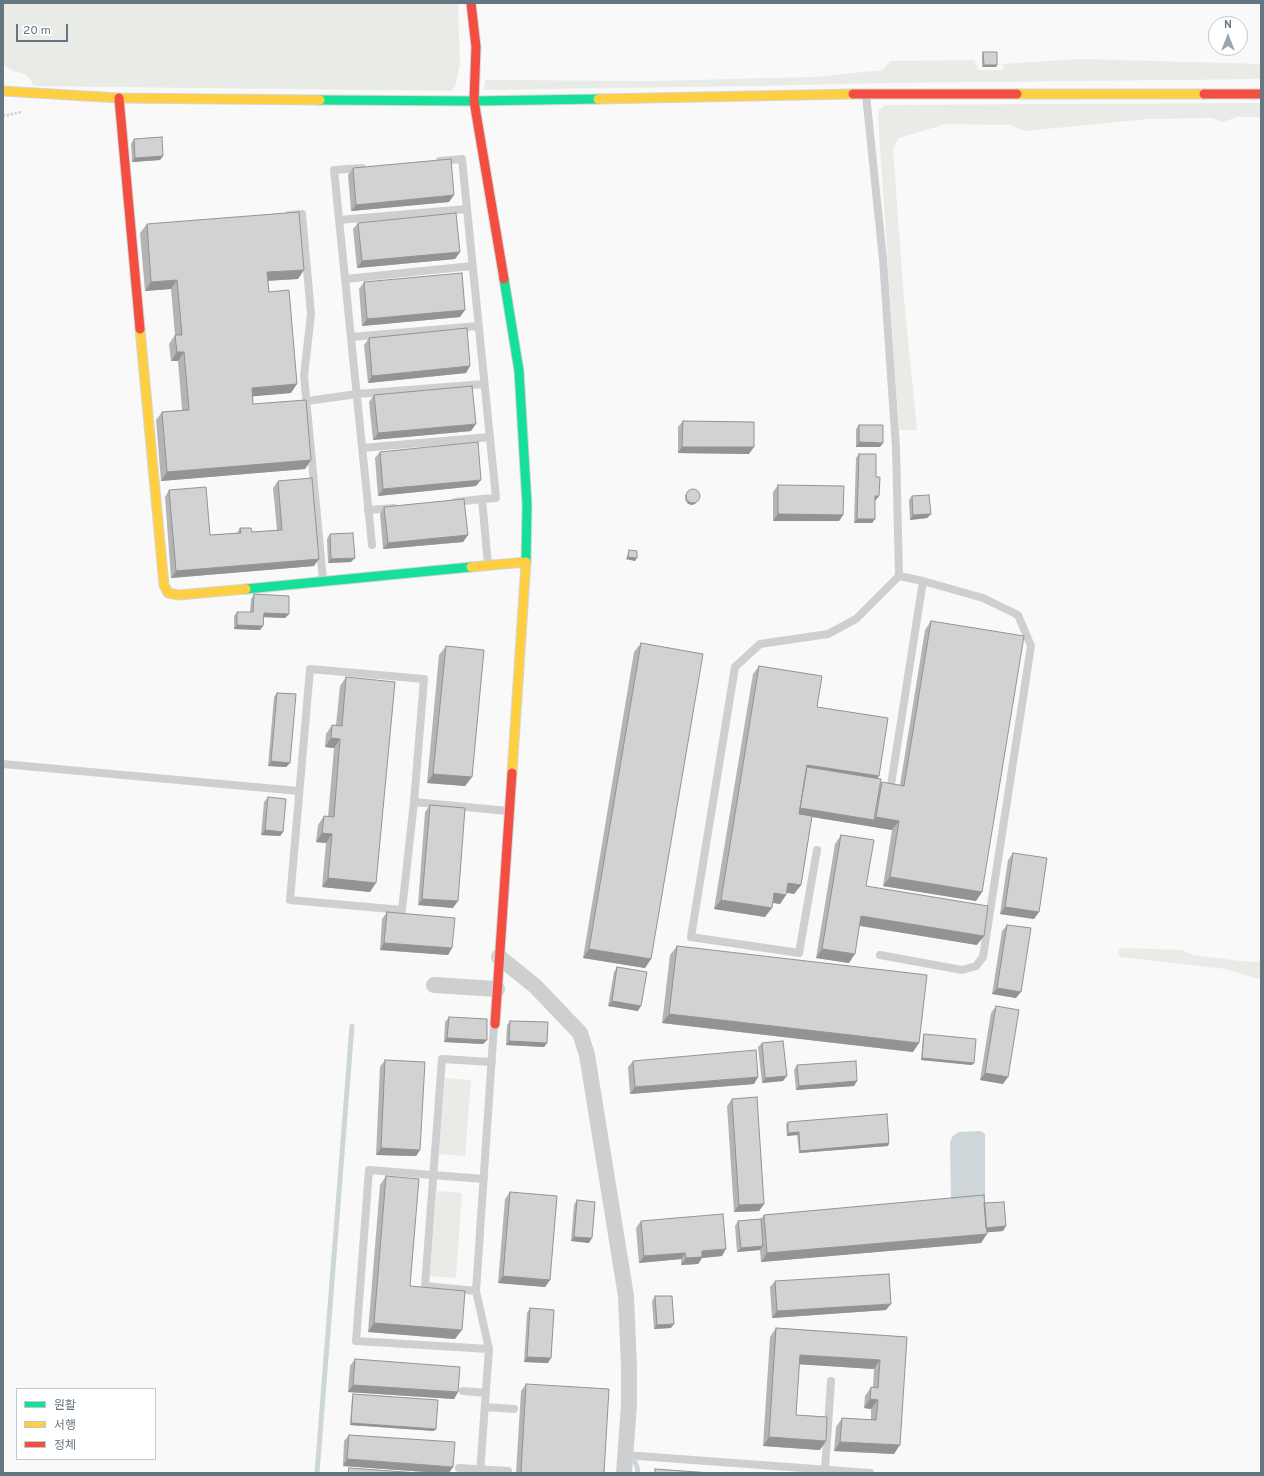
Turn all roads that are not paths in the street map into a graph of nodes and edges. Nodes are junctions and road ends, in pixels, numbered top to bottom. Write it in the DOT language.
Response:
graph roads {
  1 [pos="471,3"];
  2 [pos="3,91"];
  3 [pos="866,94"];
  4 [pos="1261,94"];
  5 [pos="119,98"];
  6 [pos="474,101"];
  7 [pos="430,162"];
  8 [pos="374,166"];
  9 [pos="467,209"];
  10 [pos="279,216"];
  11 [pos="339,220"];
  12 [pos="472,266"];
  13 [pos="345,279"];
  14 [pos="478,326"];
  15 [pos="351,338"];
  16 [pos="484,384"];
  17 [pos="357,394"];
  18 [pos="307,401"];
  19 [pos="490,437"];
  20 [pos="362,448"];
  21 [pos="482,499"];
  22 [pos="444,503"];
  23 [pos="399,507"];
  24 [pos="368,510"];
  25 [pos="372,545"];
  26 [pos="526,562"];
  27 [pos="488,565"];
  28 [pos="899,576"];
  29 [pos="323,581"];
  30 [pos="924,581"];
  31 [pos="3,764"];
  32 [pos="891,785"];
  33 [pos="299,791"];
  34 [pos="414,802"];
  35 [pos="509,811"];
  36 [pos="817,850"];
  37 [pos="880,955"];
  38 [pos="499,956"];
  39 [pos="434,985"];
  40 [pos="497,989"];
  41 [pos="495,1024"];
  42 [pos="492,1062"];
  43 [pos="433,1175"];
  44 [pos="484,1179"];
  45 [pos="476,1291"];
  46 [pos="489,1349"];
  47 [pos="831,1381"];
  48 [pos="463,1391"];
  49 [pos="486,1393"];
  50 [pos="485,1407"];
  51 [pos="514,1409"];
  52 [pos="625,1455"];
  53 [pos="459,1468"];
  54 [pos="825,1470"];
  55 [pos="480,1471"];
  56 [pos="508,1471"];
  57 [pos="624,1473"];
  58 [pos="870,1473"];
  1 -- 6 [label="street"];
  2 -- 5 [label="street"];
  3 -- 4 [label="street"];
  3 -- 6 [label="street"];
  3 -- 28 [label="lane"];
  5 -- 6 [label="street"];
  5 -- 29 [label="street"];
  6 -- 26 [label="street"];
  7 -- 9 [label="lane"];
  8 -- 11 [label="lane"];
  9 -- 11 [label="lane"];
  9 -- 12 [label="lane"];
  10 -- 18 [label="lane"];
  11 -- 13 [label="lane"];
  12 -- 13 [label="lane"];
  12 -- 14 [label="lane"];
  13 -- 15 [label="lane"];
  14 -- 15 [label="lane"];
  14 -- 16 [label="lane"];
  15 -- 17 [label="lane"];
  16 -- 17 [label="lane"];
  16 -- 19 [label="lane"];
  17 -- 18 [label="lane"];
  17 -- 20 [label="lane"];
  18 -- 29 [label="lane"];
  19 -- 20 [label="lane"];
  19 -- 21 [label="lane"];
  20 -- 24 [label="lane"];
  21 -- 22 [label="lane"];
  21 -- 27 [label="lane"];
  23 -- 24 [label="lane"];
  24 -- 25 [label="lane"];
  26 -- 27 [label="street"];
  26 -- 35 [label="street"];
  27 -- 29 [label="street"];
  28 -- 30 [label="lane"];
  28 -- 36 [label="lane"];
  30 -- 32 [label="lane"];
  30 -- 37 [label="lane"];
  31 -- 33 [label="lane"];
  33 -- 34 [label="lane"];
  33 -- 34 [label="lane"];
  34 -- 35 [label="lane"];
  35 -- 38 [label="street"];
  38 -- 40 [label="street"];
  38 -- 52 [label="street"];
  39 -- 40 [label="street"];
  40 -- 41 [label="street"];
  41 -- 42 [label="lane"];
  42 -- 43 [label="lane"];
  42 -- 44 [label="lane"];
  43 -- 44 [label="lane"];
  43 -- 45 [label="lane"];
  43 -- 46 [label="lane"];
  44 -- 45 [label="lane"];
  45 -- 46 [label="lane"];
  46 -- 49 [label="lane"];
  47 -- 54 [label="lane"];
  48 -- 49 [label="lane"];
  49 -- 50 [label="lane"];
  50 -- 51 [label="lane"];
  50 -- 55 [label="lane"];
  52 -- 54 [label="lane"];
  52 -- 57 [label="street"];
  53 -- 55 [label="lane"];
  54 -- 58 [label="lane"];
  55 -- 56 [label="lane"];
}
